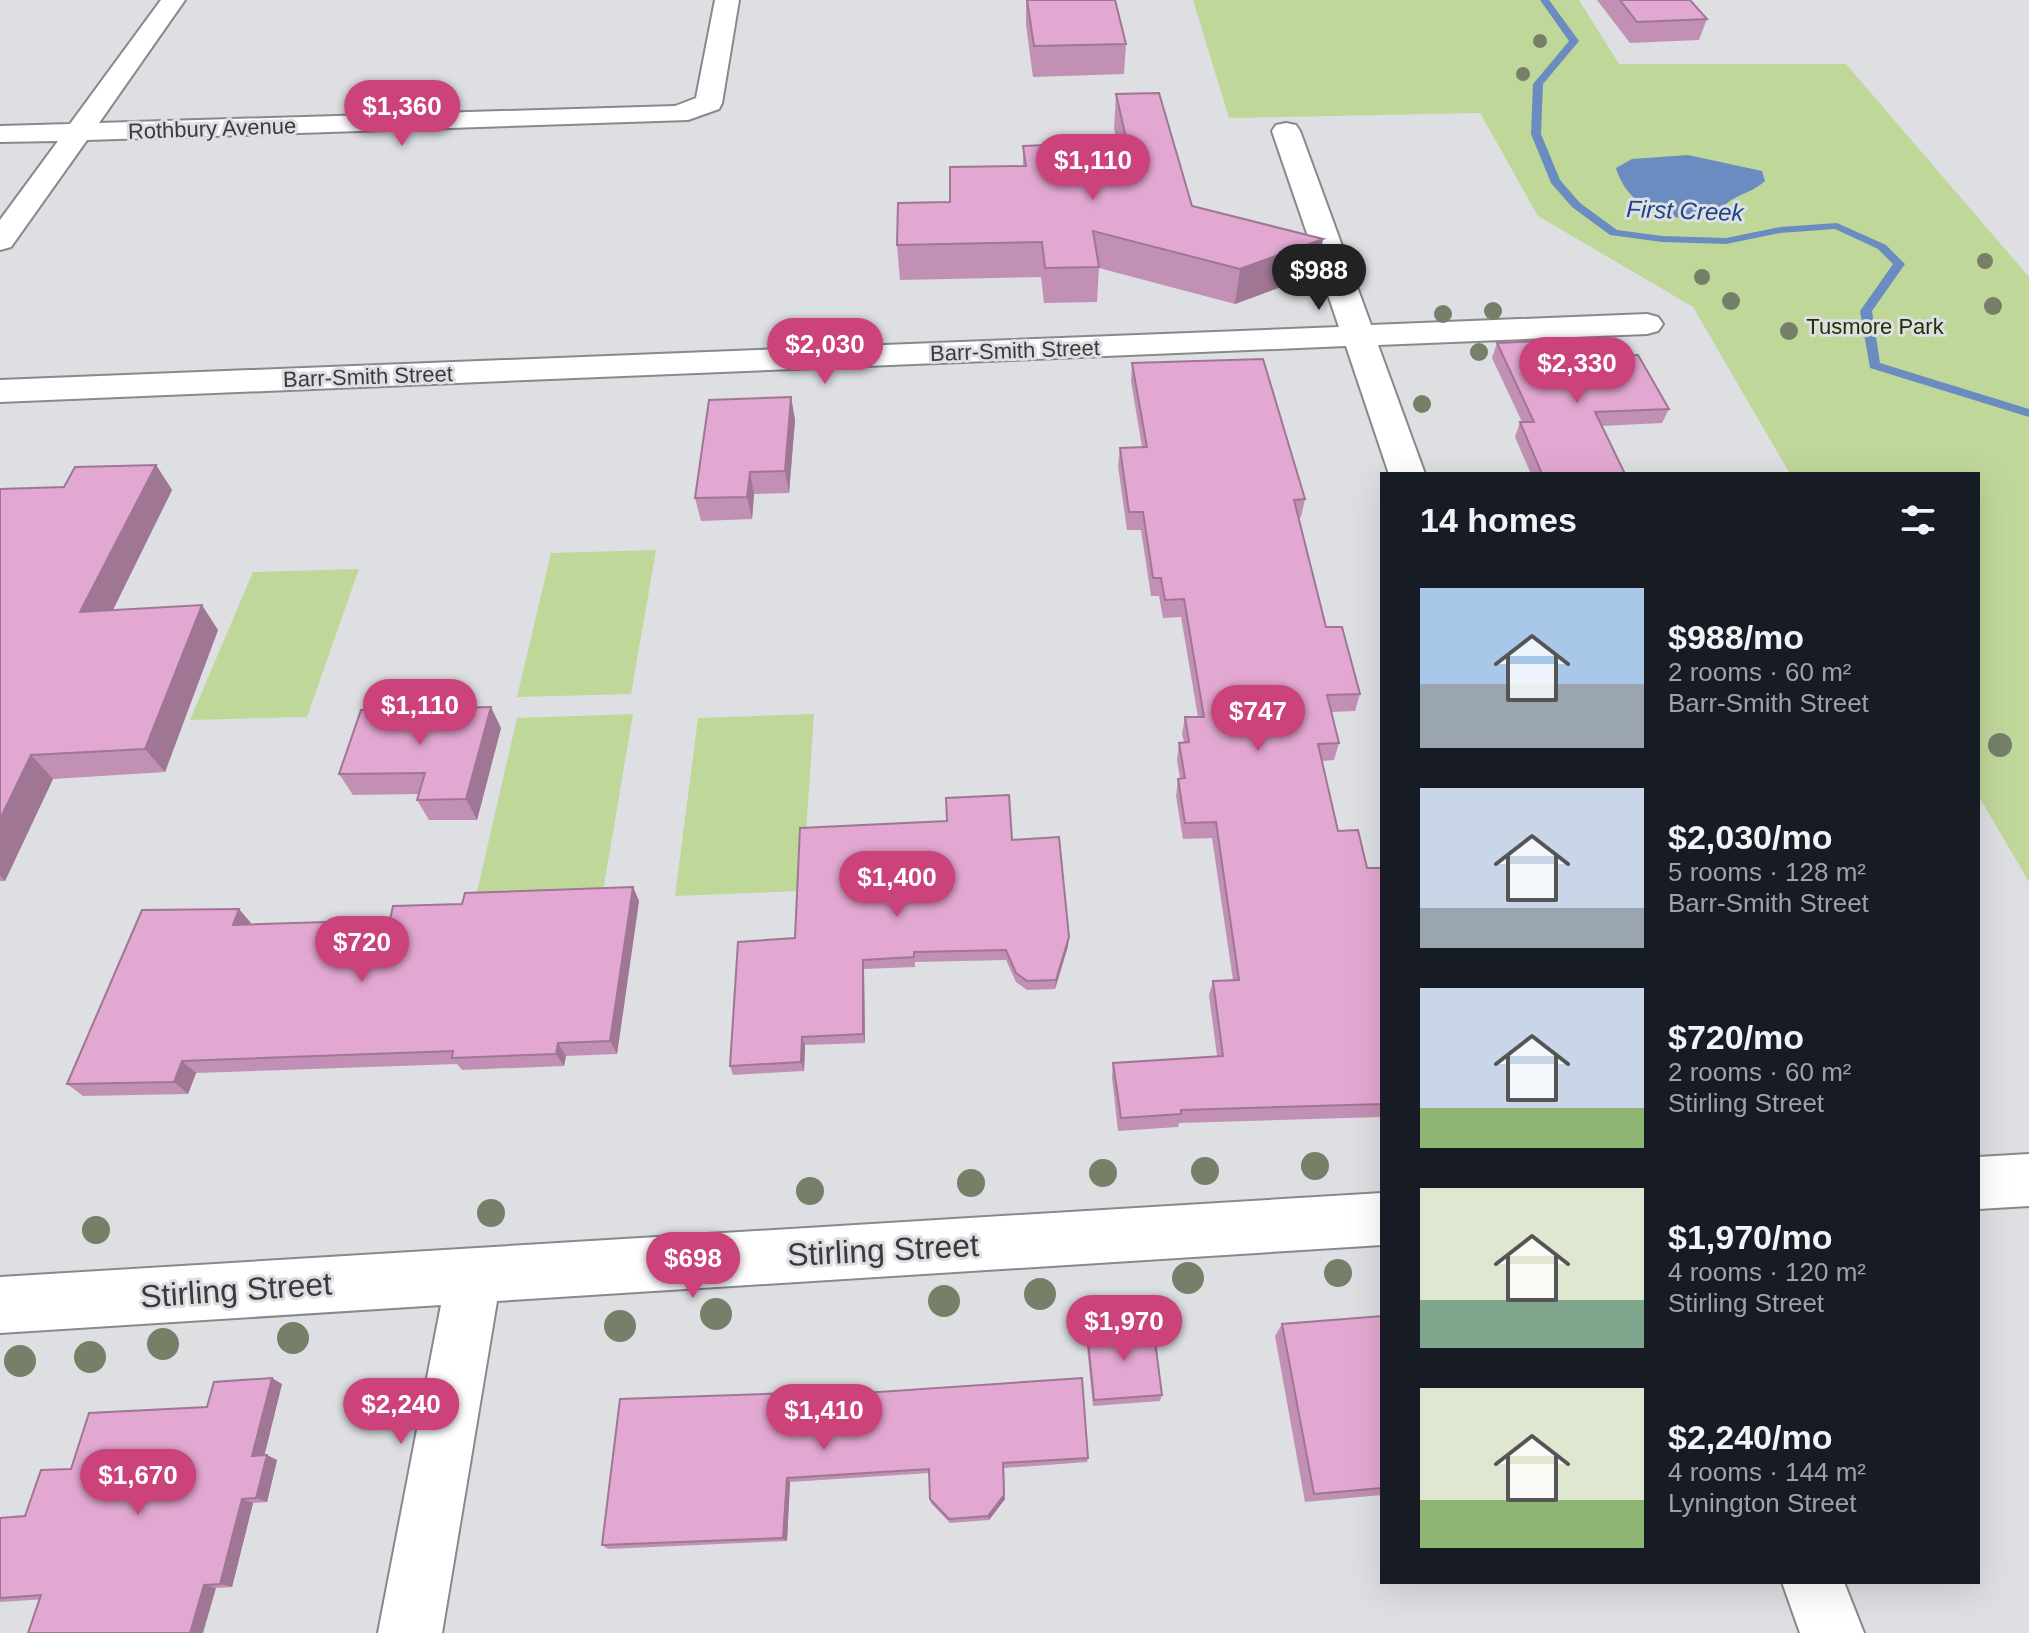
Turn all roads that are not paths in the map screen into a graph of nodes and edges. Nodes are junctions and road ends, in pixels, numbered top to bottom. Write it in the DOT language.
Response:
graph roads {
  1 [pos="173,0"];
  2 [pos="727,0"];
  3 [pos="1286,131"];
  4 [pos="77,132"];
  5 [pos="0,134"];
  6 [pos="0,241"];
  7 [pos="1647,324"];
  8 [pos="1357,336"];
  9 [pos="0,391"];
  10 [pos="1406,472"];
  11 [pos="2029,1180"];
  12 [pos="1980,1183"];
  13 [pos="1380,1219"];
  14 [pos="474,1274"];
  15 [pos="0,1305"];
  16 [pos="1814,1584"];
  17 [pos="410,1633"];
  18 [pos="1832,1633"];
  1 -- 4 [label="street"];
  2 -- 4 [label="street, Rothbury Avenue"];
  3 -- 8 [label="street"];
  4 -- 5 [label="street, Rothbury Avenue"];
  4 -- 6 [label="street"];
  7 -- 8 [label="street, Barr-Smith Street"];
  8 -- 9 [label="street, Barr-Smith Street"];
  8 -- 10 [label="street"];
  11 -- 12 [label="street"];
  13 -- 14 [label="street, Stirling Street"];
  14 -- 15 [label="street, Stirling Street"];
  14 -- 17 [label="street"];
  16 -- 18 [label="street"];
}
